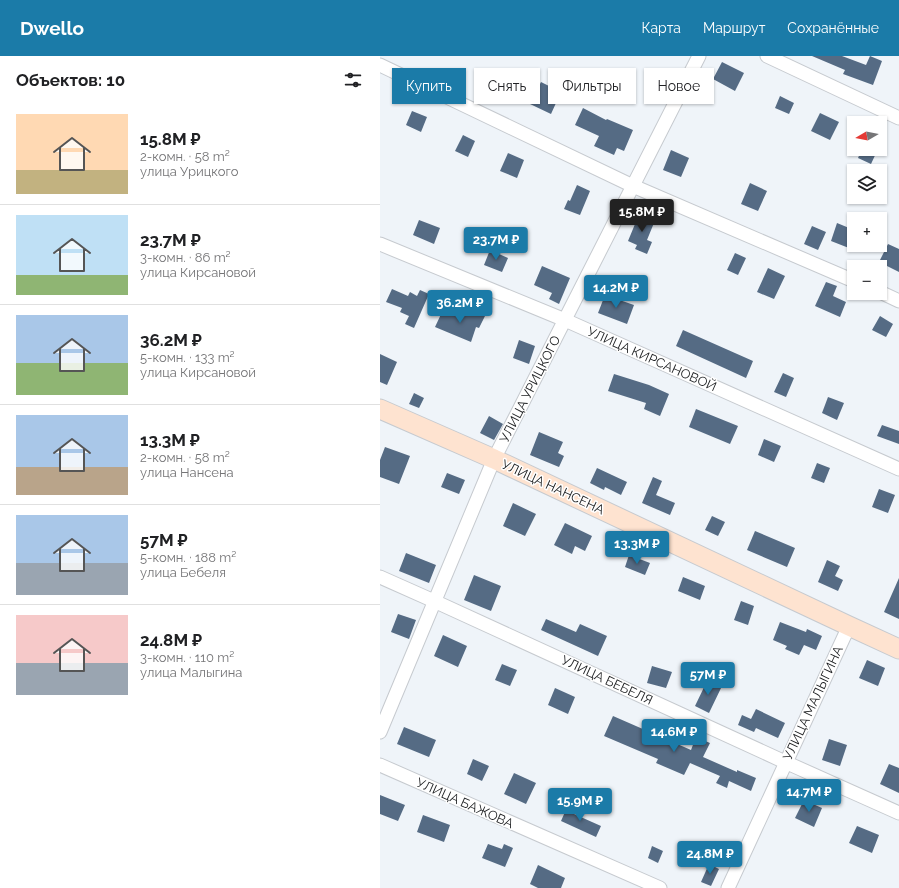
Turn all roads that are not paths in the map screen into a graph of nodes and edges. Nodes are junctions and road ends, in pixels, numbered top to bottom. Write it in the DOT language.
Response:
graph roads {
  1 [pos="698,56"];
  2 [pos="767,56"];
  3 [pos="380,64"];
  4 [pos="899,118"];
  5 [pos="633,186"];
  6 [pos="380,244"];
  7 [pos="847,278"];
  8 [pos="887,295"];
  9 [pos="899,301"];
  10 [pos="565,320"];
  11 [pos="380,409"];
  12 [pos="494,459"];
  13 [pos="899,469"];
  14 [pos="380,577"];
  15 [pos="434,601"];
  16 [pos="849,626"];
  17 [pos="899,649"];
  18 [pos="380,732"];
  19 [pos="785,762"];
  20 [pos="380,766"];
  21 [pos="899,813"];
  22 [pos="660,888"];
  23 [pos="728,888"];
  1 -- 5 [label="street, УЛИЦА УРИЦКОГО"];
  2 -- 4 [label="street"];
  3 -- 5 [label="street"];
  5 -- 7 [label="street"];
  5 -- 10 [label="street, УЛИЦА УРИЦКОГО"];
  6 -- 10 [label="street, УЛИЦА КИРСАНОВОЙ"];
  8 -- 9 [label="street"];
  10 -- 12 [label="street, УЛИЦА УРИЦКОГО"];
  10 -- 13 [label="street, УЛИЦА КИРСАНОВОЙ"];
  11 -- 12 [label="main road, УЛИЦА НАНСЕНА"];
  12 -- 15 [label="street, УЛИЦА УРИЦКОГО"];
  12 -- 16 [label="main road, УЛИЦА НАНСЕНА"];
  14 -- 15 [label="street, УЛИЦА БЕБЕЛЯ"];
  15 -- 18 [label="street, УЛИЦА УРИЦКОГО"];
  15 -- 19 [label="street, УЛИЦА БЕБЕЛЯ"];
  16 -- 17 [label="main road, УЛИЦА НАНСЕНА"];
  16 -- 19 [label="street, УЛИЦА МАЛЫГИНА"];
  19 -- 21 [label="street, УЛИЦА БЕБЕЛЯ"];
  19 -- 23 [label="street, УЛИЦА МАЛЫГИНА"];
  20 -- 22 [label="street, УЛИЦА БАЖОВА"];
}
